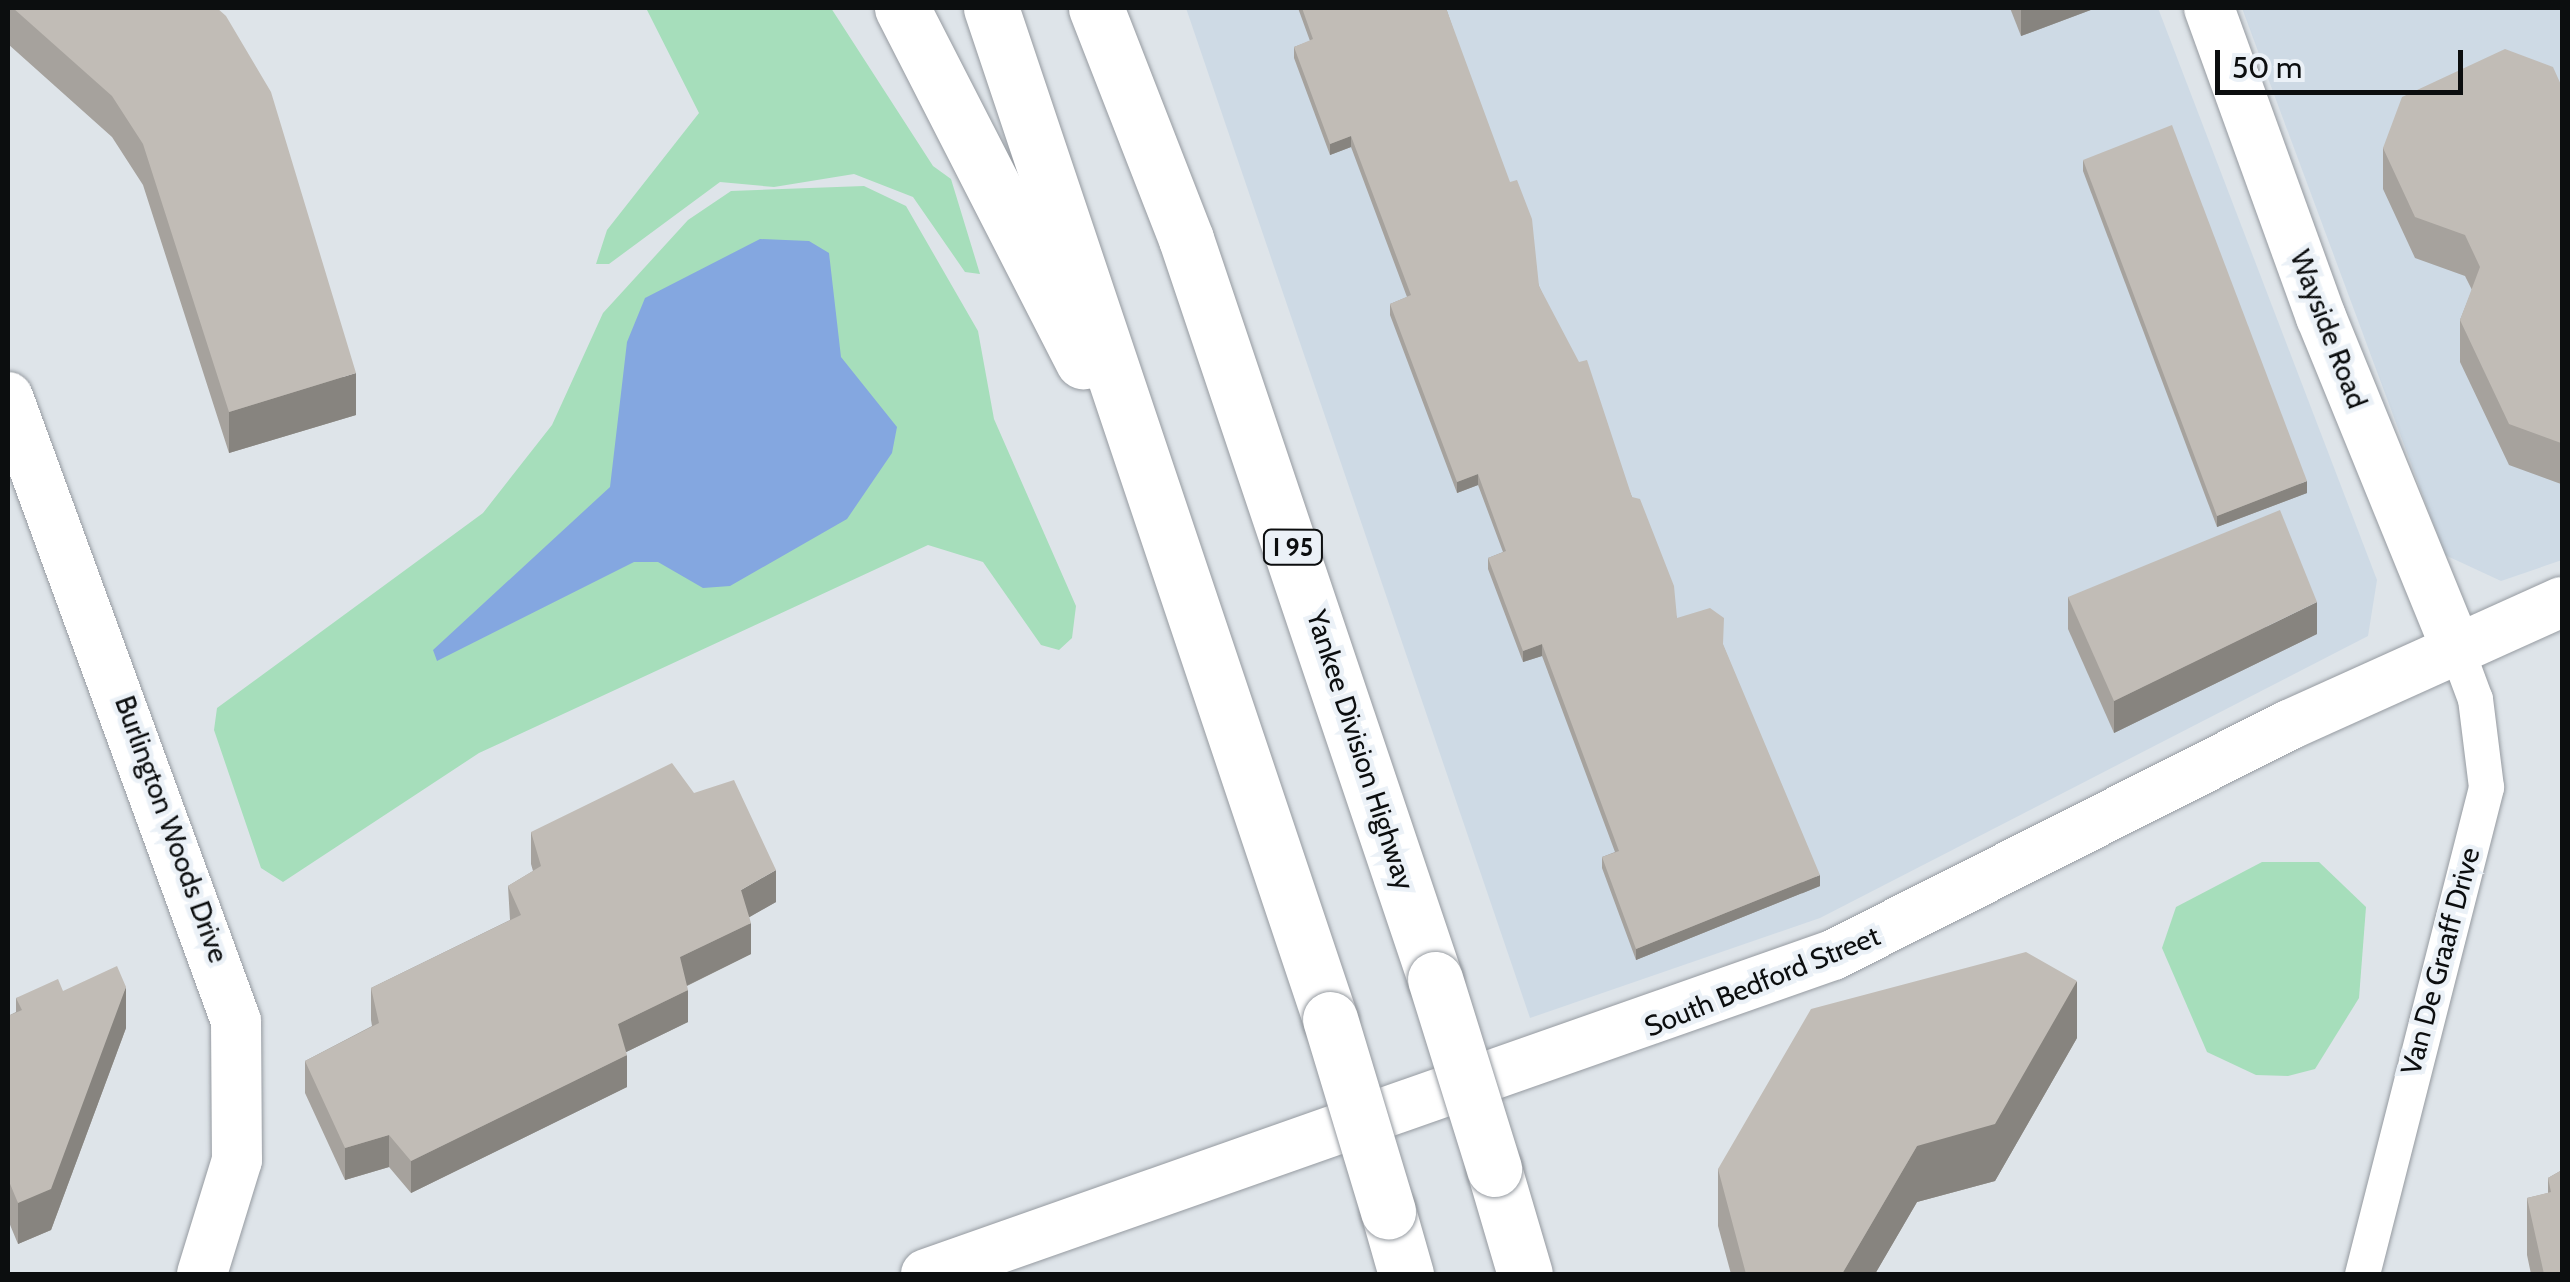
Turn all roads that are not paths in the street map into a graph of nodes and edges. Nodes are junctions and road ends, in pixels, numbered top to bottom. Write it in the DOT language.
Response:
graph roads {
  1 [pos="902,8"];
  2 [pos="991,8"];
  3 [pos="1096,8"];
  4 [pos="1120,8"];
  5 [pos="2209,8"];
  6 [pos="1140,120"];
  7 [pos="8,397"];
  8 [pos="1180,566"];
  9 [pos="2562,602"];
  10 [pos="2456,648"];
  11 [pos="202,1274"];
  12 [pos="926,1274"];
  13 [pos="1406,1274"];
  14 [pos="1524,1274"];
  15 [pos="2362,1274"];
  1 -- 8 [label="highway"];
  2 -- 8 [label="highway"];
  3 -- 6 [label="highway, Yankee Division Highway / I 95"];
  4 -- 6 [label="highway"];
  5 -- 10 [label="main road, Wayside Road"];
  6 -- 14 [label="highway, Yankee Division Highway / I 95, bridge"];
  7 -- 11 [label="main road, Burlington Woods Drive"];
  8 -- 13 [label="highway, bridge"];
  9 -- 10 [label="main road, South Bedford Street"];
  10 -- 12 [label="main road, South Bedford Street"];
  10 -- 15 [label="street, Van De Graaff Drive"];
}
